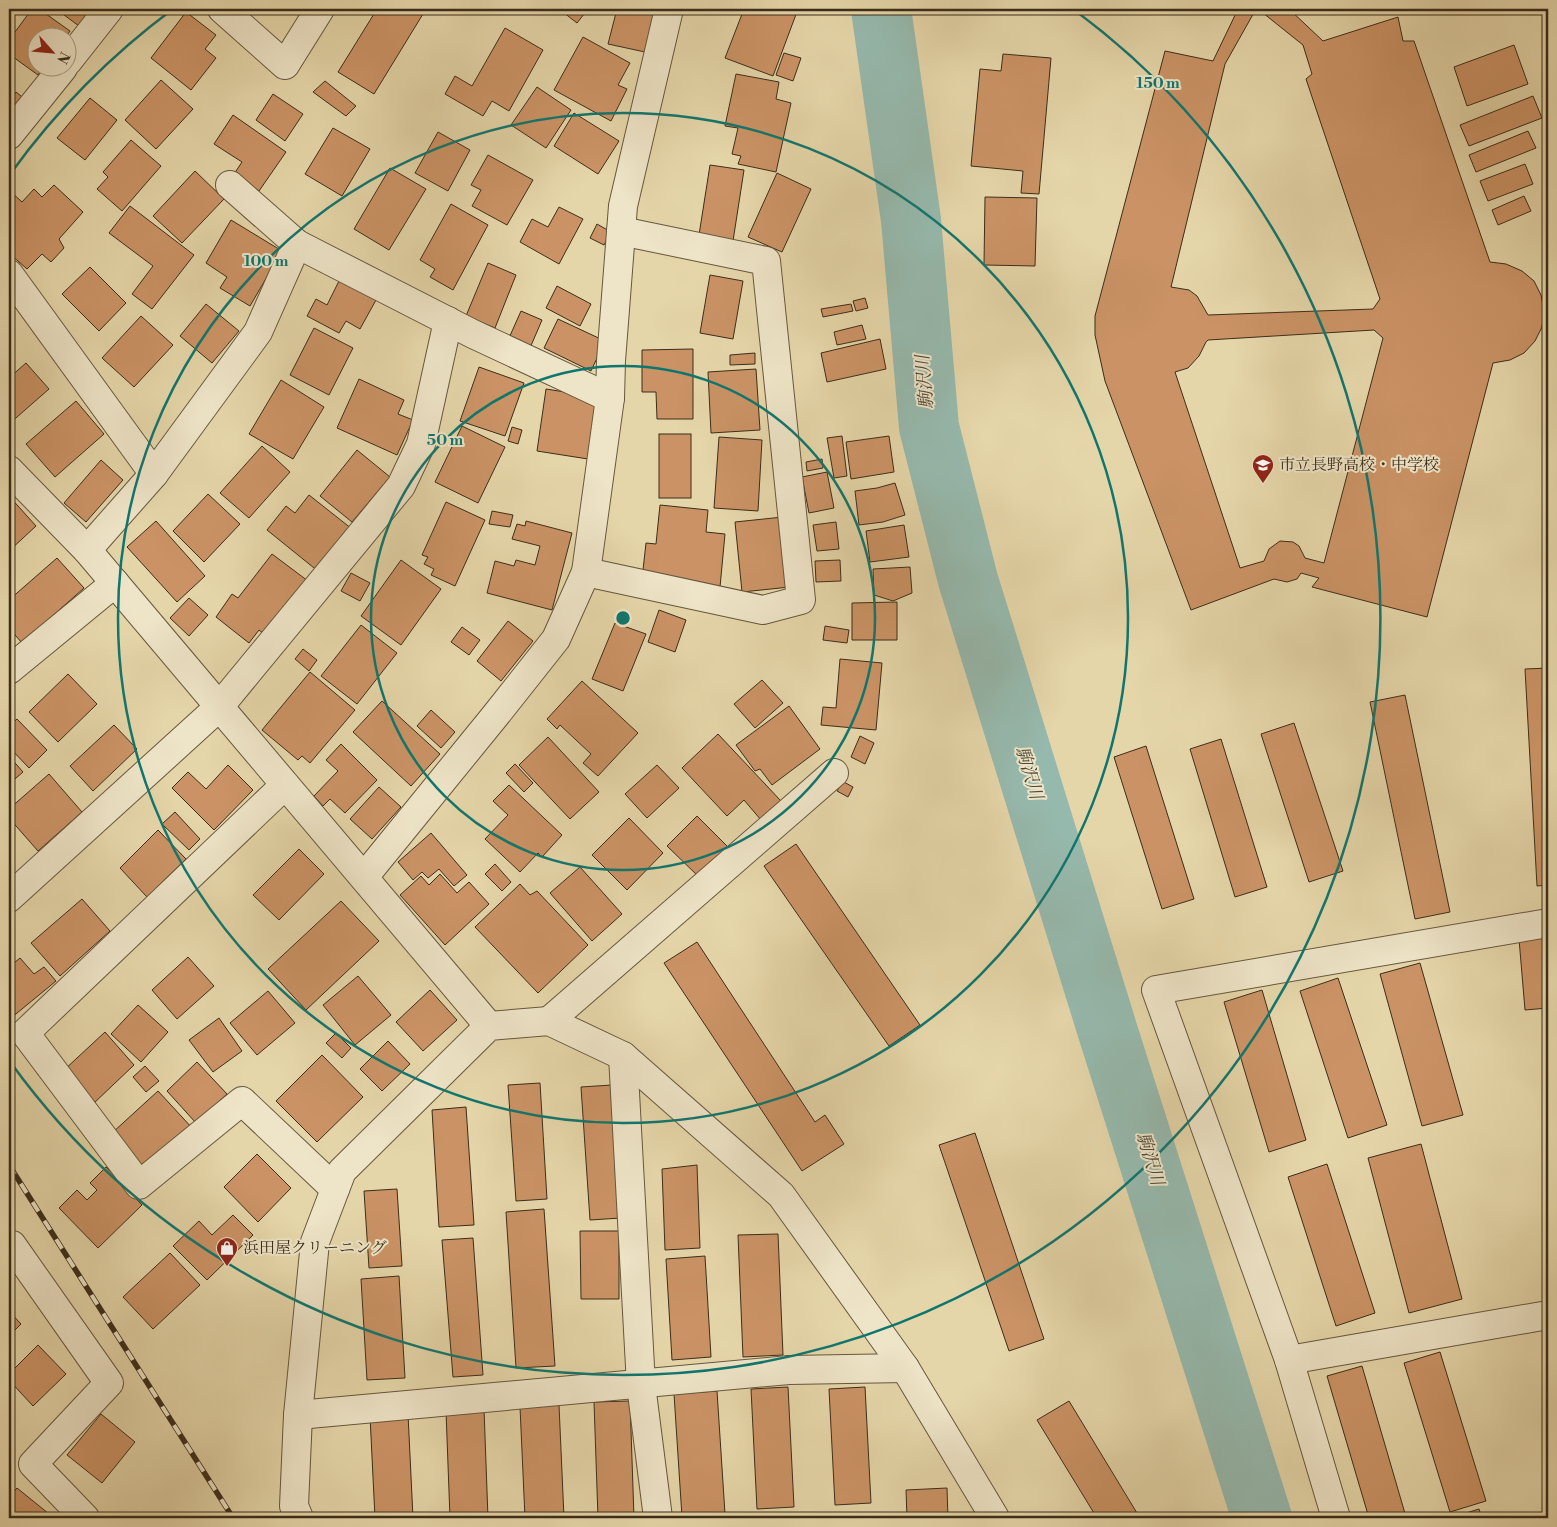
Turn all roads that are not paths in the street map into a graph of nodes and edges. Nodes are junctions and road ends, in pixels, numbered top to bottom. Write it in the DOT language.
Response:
graph roads {
  1 [pos="109,9"];
  2 [pos="222,9"];
  3 [pos="320,9"];
  4 [pos="669,9"];
  5 [pos="78,48"];
  6 [pos="55,78"];
  7 [pos="9,135"];
  8 [pos="230,186"];
  9 [pos="621,231"];
  10 [pos="297,244"];
  11 [pos="9,274"];
  12 [pos="448,321"];
  13 [pos="610,398"];
  14 [pos="9,470"];
  15 [pos="154,474"];
  16 [pos="87,550"];
  17 [pos="586,572"];
  18 [pos="115,584"];
  19 [pos="9,670"];
  20 [pos="219,707"];
  21 [pos="834,774"];
  22 [pos="286,785"];
  23 [pos="364,877"];
  24 [pos="9,898"];
  25 [pos="1548,923"];
  26 [pos="549,1022"];
  27 [pos="489,1026"];
  28 [pos="623,1056"];
  29 [pos="335,1189"];
  30 [pos="9,1245"];
  31 [pos="1548,1315"];
  32 [pos="1289,1360"];
  33 [pos="905,1368"];
  34 [pos="642,1385"];
  35 [pos="298,1415"];
  36 [pos="85,1518"];
  37 [pos="299,1518"];
  38 [pos="658,1518"];
  39 [pos="995,1518"];
  40 [pos="1336,1518"];
  1 -- 5 [label="street"];
  2 -- 3 [label="street"];
  4 -- 9 [label="street"];
  6 -- 7 [label="street"];
  8 -- 10 [label="street"];
  9 -- 13 [label="street"];
  9 -- 17 [label="street"];
  10 -- 12 [label="street"];
  10 -- 15 [label="street"];
  11 -- 15 [label="street"];
  12 -- 13 [label="street"];
  12 -- 20 [label="street"];
  13 -- 17 [label="street"];
  14 -- 16 [label="street"];
  15 -- 16 [label="street"];
  16 -- 18 [label="street"];
  17 -- 23 [label="street"];
  18 -- 19 [label="street"];
  18 -- 20 [label="street"];
  20 -- 22 [label="street"];
  20 -- 24 [label="street"];
  21 -- 26 [label="street"];
  22 -- 23 [label="street"];
  22 -- 29 [label="street"];
  23 -- 27 [label="street"];
  25 -- 32 [label="street"];
  26 -- 27 [label="street"];
  26 -- 28 [label="street"];
  27 -- 29 [label="street"];
  28 -- 33 [label="street"];
  28 -- 34 [label="street"];
  29 -- 35 [label="street"];
  30 -- 36 [label="street"];
  31 -- 32 [label="street"];
  32 -- 40 [label="street"];
  33 -- 34 [label="street"];
  33 -- 39 [label="street"];
  34 -- 35 [label="street"];
  34 -- 38 [label="street"];
  35 -- 37 [label="street"];
}
